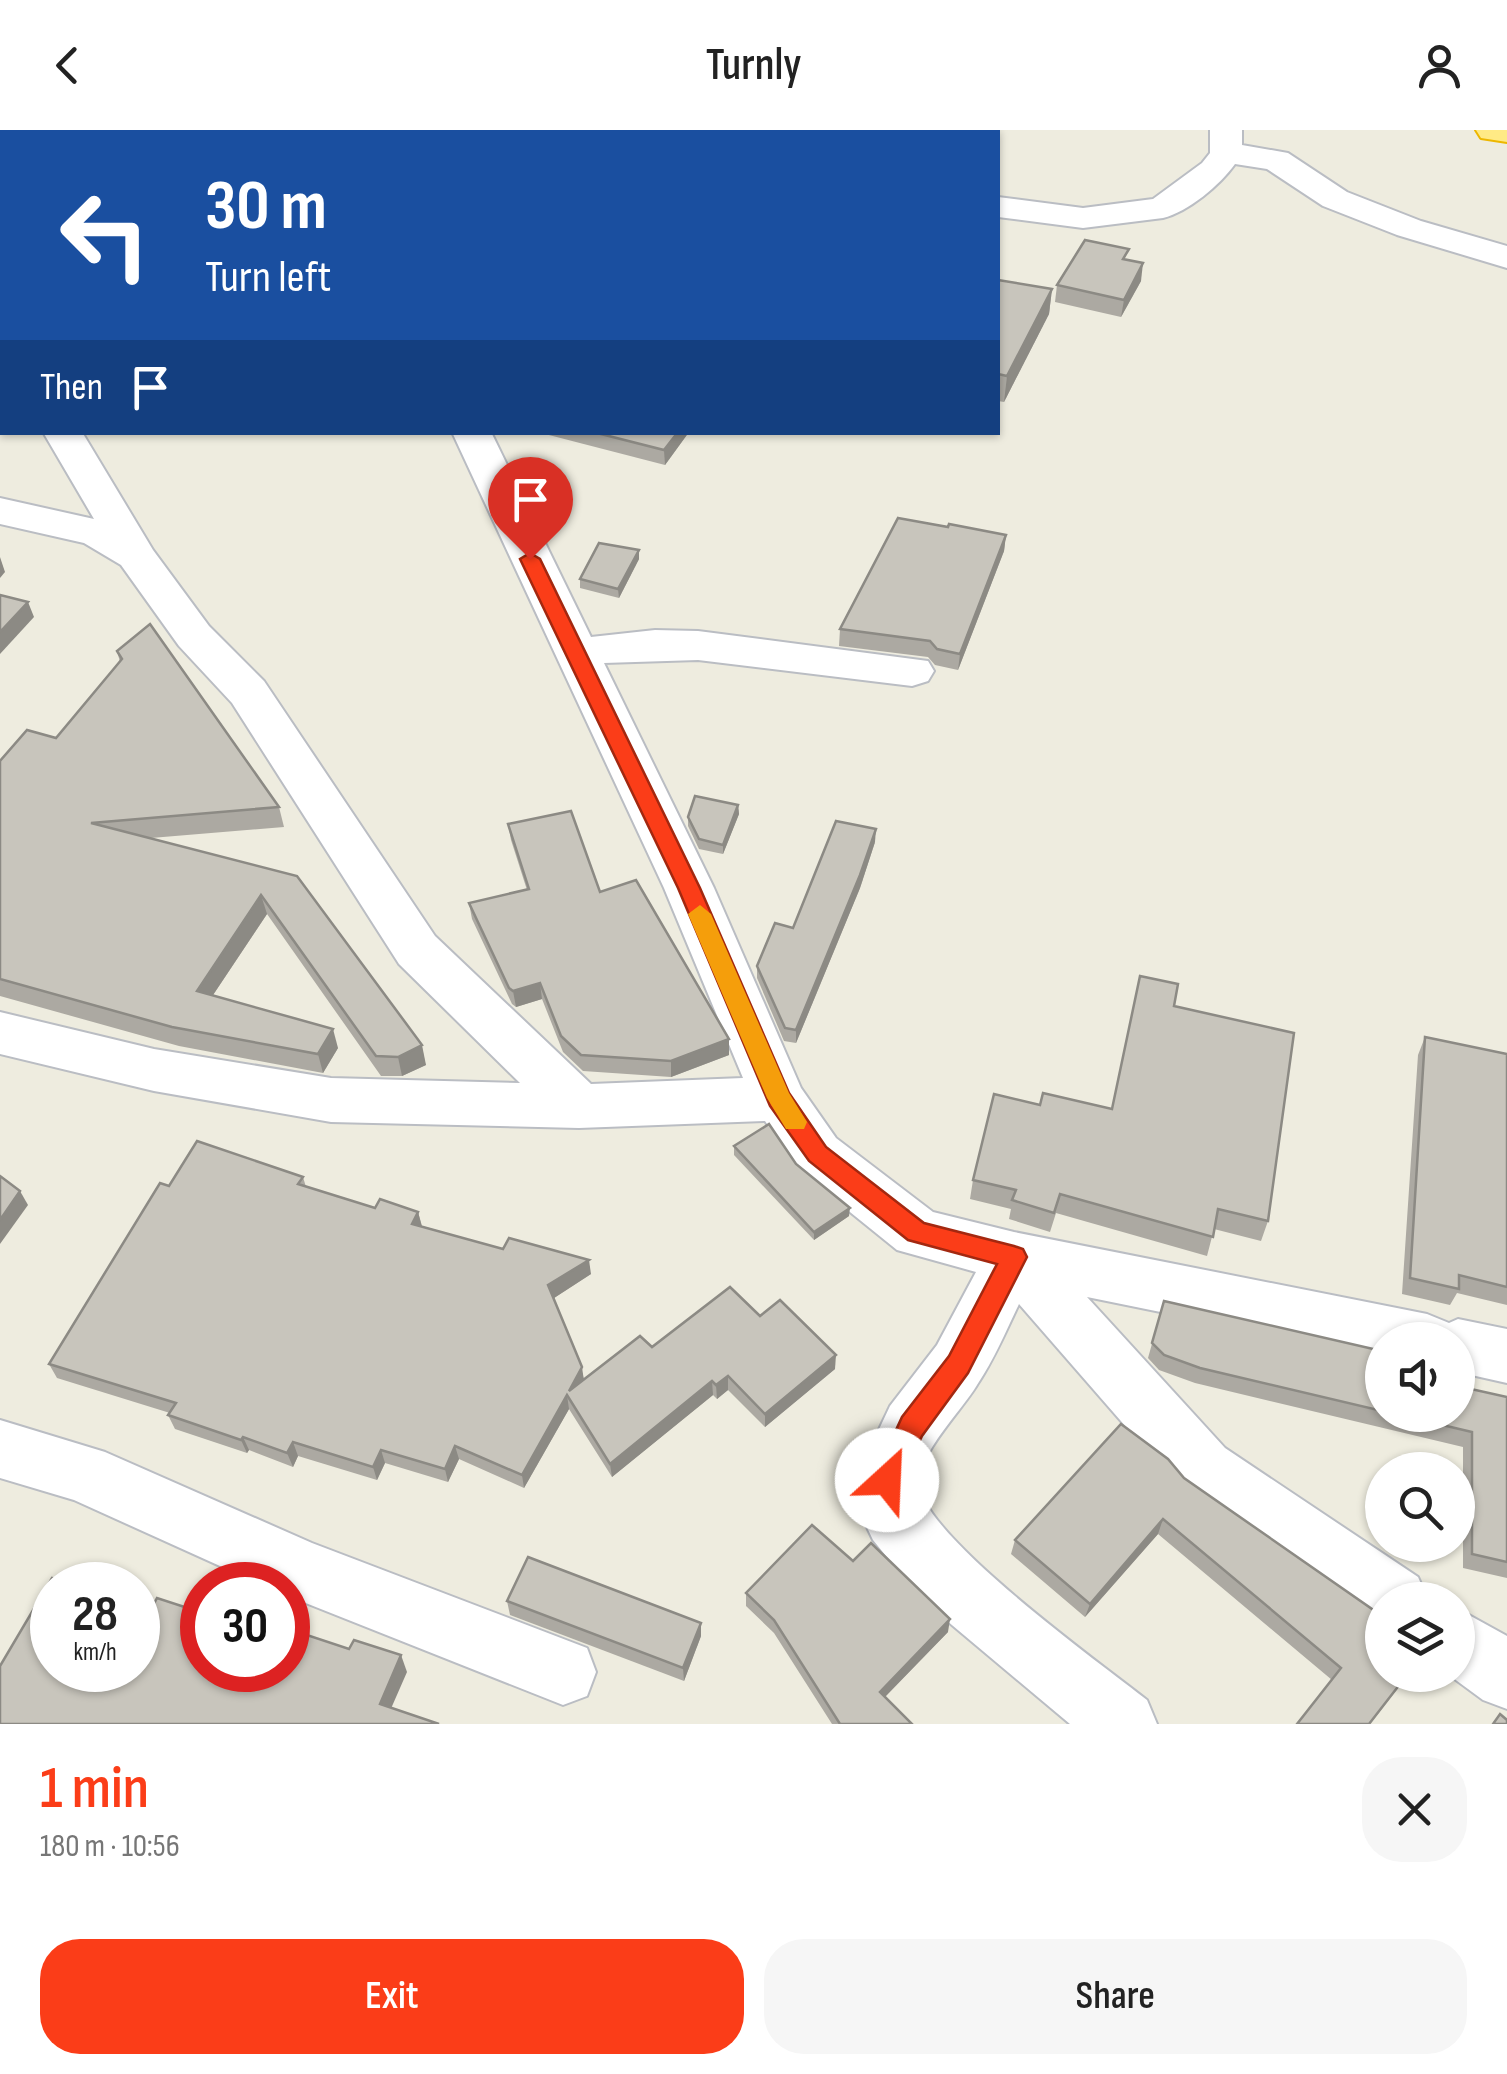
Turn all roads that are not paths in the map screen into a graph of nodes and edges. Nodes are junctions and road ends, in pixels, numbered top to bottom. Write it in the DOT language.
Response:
graph roads {
  1 [pos="1494,130"];
  2 [pos="1507,131"];
  3 [pos="1226,142"];
  4 [pos="1000,207"];
  5 [pos="1507,257"];
  6 [pos="64,435"];
  7 [pos="472,435"];
  8 [pos="0,511"];
  9 [pos="136,556"];
  10 [pos="574,654"];
  11 [pos="912,672"];
  12 [pos="0,1033"];
  13 [pos="779,1098"];
  14 [pos="580,1106"];
  15 [pos="1014,1257"];
  16 [pos="1365,1328"];
  17 [pos="1475,1349"];
  18 [pos="1507,1356"];
  19 [pos="0,1449"];
  20 [pos="1369,1582"];
  21 [pos="1475,1654"];
  22 [pos="563,1672"];
  23 [pos="1507,1676"];
  24 [pos="1124,1724"];
  1 -- 2 [label="highway"];
  3 -- 4 [label="street"];
  3 -- 5 [label="street"];
  6 -- 9 [label="street"];
  7 -- 10 [label="street"];
  8 -- 9 [label="street"];
  9 -- 14 [label="street"];
  10 -- 11 [label="street"];
  10 -- 13 [label="street"];
  12 -- 14 [label="street"];
  13 -- 14 [label="street"];
  13 -- 15 [label="street"];
  15 -- 16 [label="street"];
  15 -- 20 [label="street"];
  15 -- 24 [label="street"];
  17 -- 18 [label="street"];
  19 -- 22 [label="street"];
  21 -- 23 [label="street"];
}
